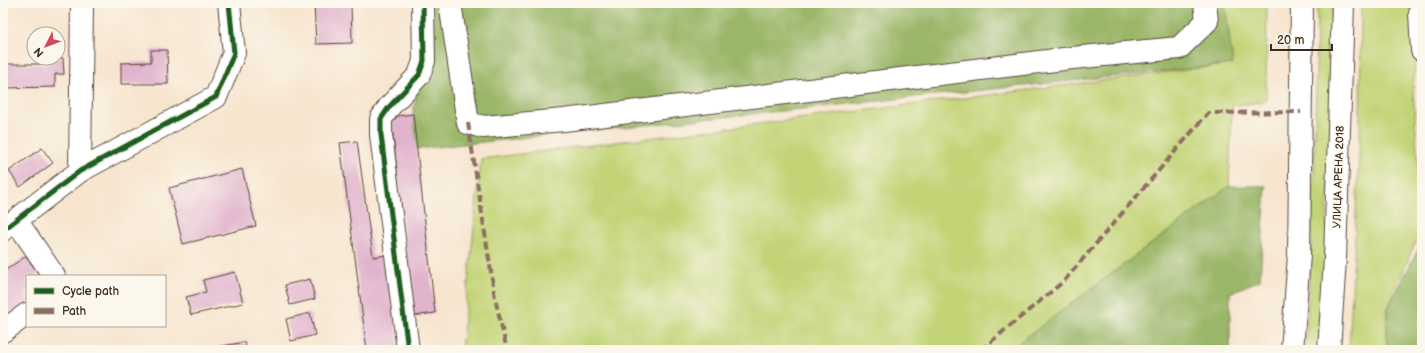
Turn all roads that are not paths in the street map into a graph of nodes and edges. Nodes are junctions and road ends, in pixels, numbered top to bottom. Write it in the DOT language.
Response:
graph roads {
  1 [pos="82,3"];
  2 [pos="229,3"];
  3 [pos="423,3"];
  4 [pos="450,3"];
  5 [pos="1205,3"];
  6 [pos="1302,3"];
  7 [pos="1343,3"];
  8 [pos="1422,10"];
  9 [pos="1422,50"];
  10 [pos="80,171"];
  11 [pos="9,225"];
  12 [pos="53,275"];
  13 [pos="26,315"];
  14 [pos="3,331"];
  15 [pos="408,350"];
  16 [pos="1292,350"];
  17 [pos="1329,350"];
  1 -- 10 [label="street"];
  2 -- 10 [label="street"];
  3 -- 15 [label="street"];
  4 -- 5 [label="street"];
  6 -- 16 [label="street"];
  7 -- 17 [label="street, УЛИЦА АРЕНА 2018"];
  8 -- 9 [label="street"];
  10 -- 11 [label="street"];
  11 -- 12 [label="street"];
  13 -- 14 [label="street"];
}
